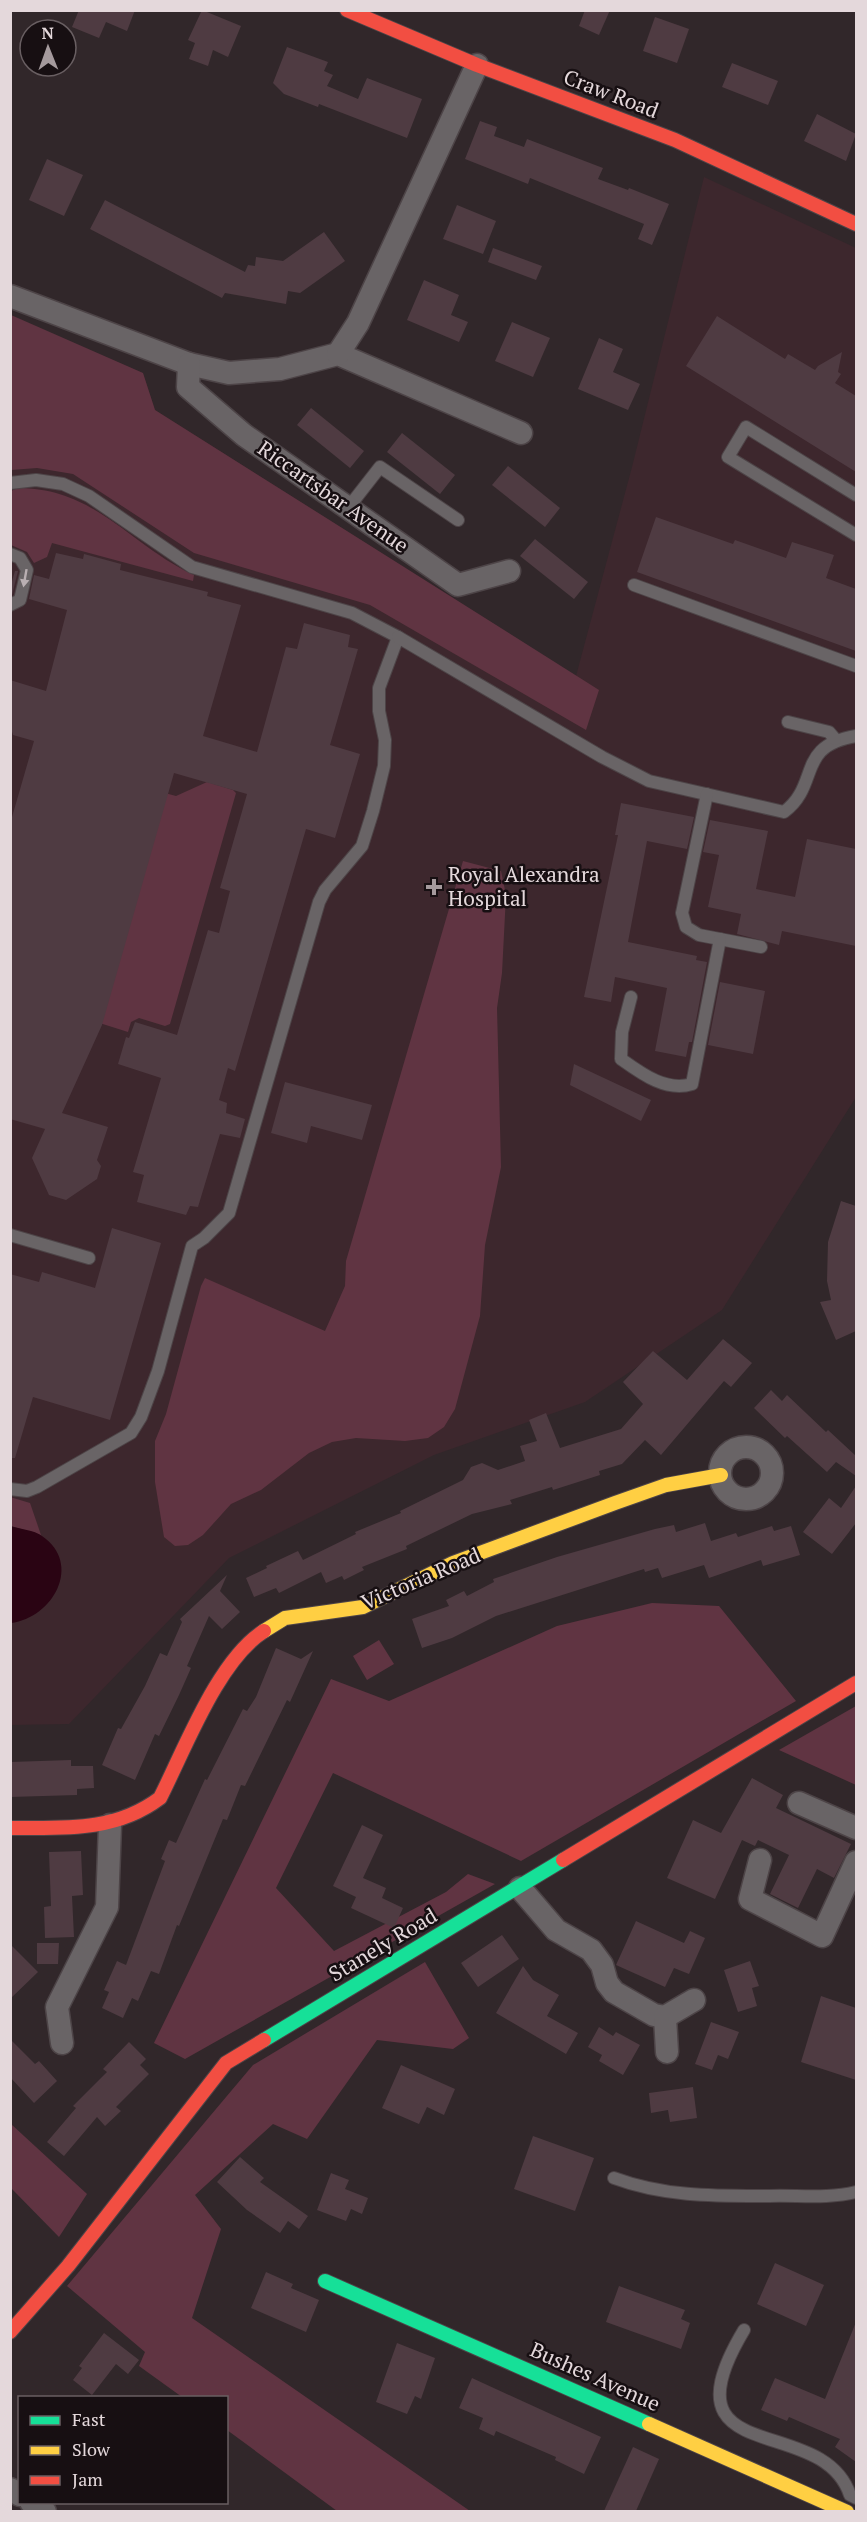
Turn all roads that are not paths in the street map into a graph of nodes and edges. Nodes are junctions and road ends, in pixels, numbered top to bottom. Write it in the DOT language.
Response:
graph roads {
  1 [pos="347,10"];
  2 [pos="477,65"];
  3 [pos="856,224"];
  4 [pos="10,296"];
  5 [pos="338,354"];
  6 [pos="189,364"];
  7 [pos="521,433"];
  8 [pos="10,483"];
  9 [pos="856,495"];
  10 [pos="348,508"];
  11 [pos="458,520"];
  12 [pos="856,535"];
  13 [pos="10,554"];
  14 [pos="509,571"];
  15 [pos="634,585"];
  16 [pos="10,605"];
  17 [pos="398,637"];
  18 [pos="856,666"];
  19 [pos="788,722"];
  20 [pos="856,736"];
  21 [pos="835,739"];
  22 [pos="707,794"];
  23 [pos="720,939"];
  24 [pos="761,947"];
  25 [pos="631,998"];
  26 [pos="10,1235"];
  27 [pos="88,1258"];
  28 [pos="721,1476"];
  29 [pos="10,1489"];
  30 [pos="856,1683"];
  31 [pos="799,1803"];
  32 [pos="110,1825"];
  33 [pos="10,1828"];
  34 [pos="856,1828"];
  35 [pos="760,1860"];
  36 [pos="856,1862"];
  37 [pos="520,1888"];
  38 [pos="694,2000"];
  39 [pos="664,2017"];
  40 [pos="62,2043"];
  41 [pos="668,2052"];
  42 [pos="614,2178"];
  43 [pos="856,2192"];
  44 [pos="326,2281"];
  45 [pos="744,2330"];
  46 [pos="10,2332"];
  47 [pos="856,2498"];
  48 [pos="847,2511"];
  1 -- 2 [label="street, Craw Road"];
  2 -- 3 [label="street, Craw Road"];
  2 -- 5 [label="street"];
  4 -- 6 [label="street"];
  5 -- 6 [label="street"];
  5 -- 7 [label="street"];
  6 -- 10 [label="street, Riccartsbar Avenue"];
  8 -- 17 [label="lane"];
  9 -- 12 [label="lane"];
  10 -- 11 [label="lane"];
  10 -- 14 [label="street, Riccartsbar Avenue"];
  13 -- 16 [label="lane, one-way"];
  15 -- 18 [label="lane"];
  17 -- 22 [label="lane"];
  17 -- 29 [label="lane"];
  19 -- 21 [label="lane"];
  20 -- 21 [label="lane"];
  21 -- 22 [label="lane"];
  22 -- 23 [label="lane"];
  23 -- 24 [label="lane"];
  23 -- 25 [label="lane"];
  26 -- 27 [label="lane"];
  28 -- 32 [label="street, Victoria Road"];
  30 -- 37 [label="street, Stanely Road"];
  31 -- 34 [label="street"];
  32 -- 33 [label="street, Victoria Road"];
  32 -- 40 [label="street"];
  35 -- 36 [label="street"];
  37 -- 39 [label="street"];
  37 -- 46 [label="street, Stanely Road"];
  38 -- 39 [label="street"];
  39 -- 41 [label="street"];
  42 -- 43 [label="lane"];
  44 -- 48 [label="street, Bushes Avenue"];
  45 -- 47 [label="lane"];
}
